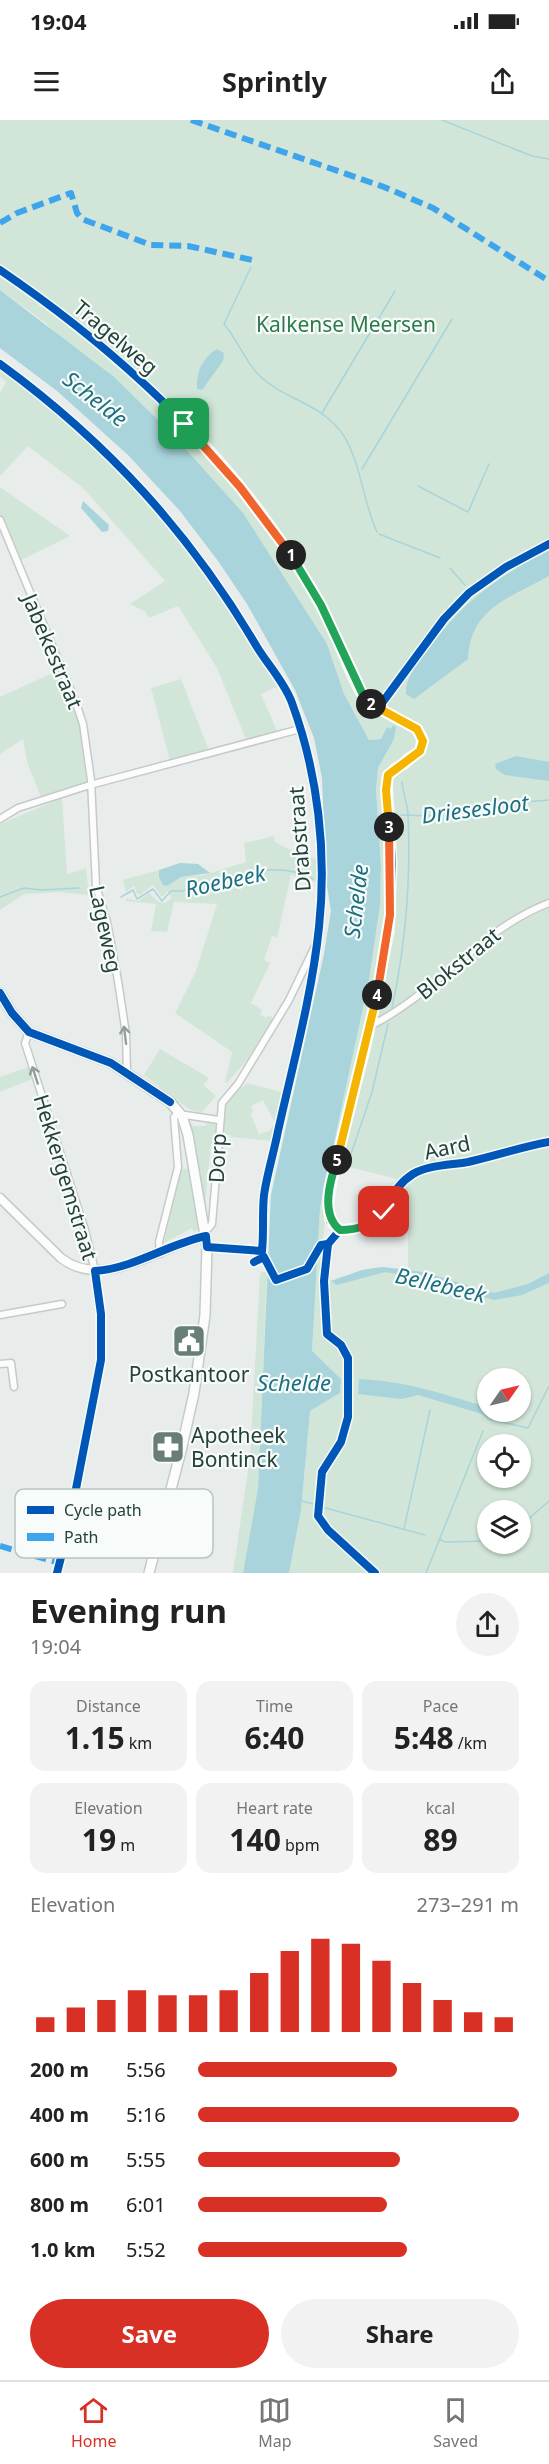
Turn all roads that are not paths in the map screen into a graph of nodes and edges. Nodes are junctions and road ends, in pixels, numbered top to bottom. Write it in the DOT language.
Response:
graph roads {
  1 [pos="0,270"];
  2 [pos="0,520"];
  3 [pos="549,544"];
  4 [pos="379,707"];
  5 [pos="90,785"];
  6 [pos="0,819"];
  7 [pos="549,903"];
  8 [pos="0,993"];
  9 [pos="370,1026"];
  10 [pos="29,1032"];
  11 [pos="127,1072"];
  12 [pos="181,1114"];
  13 [pos="219,1120"];
  14 [pos="549,1142"];
  15 [pos="193,1165"];
  16 [pos="178,1167"];
  17 [pos="0,1198"];
  18 [pos="340,1230"];
  19 [pos="206,1234"];
  20 [pos="160,1254"];
  21 [pos="95,1271"];
  22 [pos="325,1272"];
  23 [pos="62,1304"];
  24 [pos="0,1315"];
  25 [pos="0,1364"];
  26 [pos="14,1387"];
  27 [pos="76,1489"];
  28 [pos="172,1489"];
  29 [pos="61,1558"];
  30 [pos="153,1558"];
  31 [pos="57,1573"];
  32 [pos="149,1573"];
  1 -- 4 [label="street, Tragelweg"];
  2 -- 5 [label="street, Jabekestraat"];
  3 -- 4 [label="street"];
  4 -- 9 [label="street"];
  5 -- 6 [label="street"];
  11 -- 5 [label="street, Lageweg, one-way"];
  5 -- 13 [label="street, Drabstraat"];
  7 -- 9 [label="street, Blokstraat"];
  8 -- 10 [label="main road"];
  9 -- 18 [label="street"];
  10 -- 11 [label="main road"];
  21 -- 10 [label="street, Hekkergemstraat, one-way"];
  11 -- 12 [label="main road"];
  12 -- 13 [label="street, Dorp"];
  12 -- 15 [label="main road"];
  12 -- 16 [label="street, Dorp"];
  13 -- 19 [label="street, Dorp"];
  14 -- 18 [label="street, Aard"];
  15 -- 16 [label="street, Dorp"];
  15 -- 19 [label="main road"];
  16 -- 20 [label="street, Dorp"];
  17 -- 21 [label="street"];
  18 -- 22 [label="street"];
  19 -- 20 [label="street"];
  19 -- 28 [label="main road"];
  20 -- 21 [label="street"];
  21 -- 27 [label="street, Hekkergemstraat"];
  23 -- 24 [label="street"];
  25 -- 26 [label="street"];
  29 -- 31 [label="street, Hekkergemstraat"];
  30 -- 32 [label="main road"];
}
